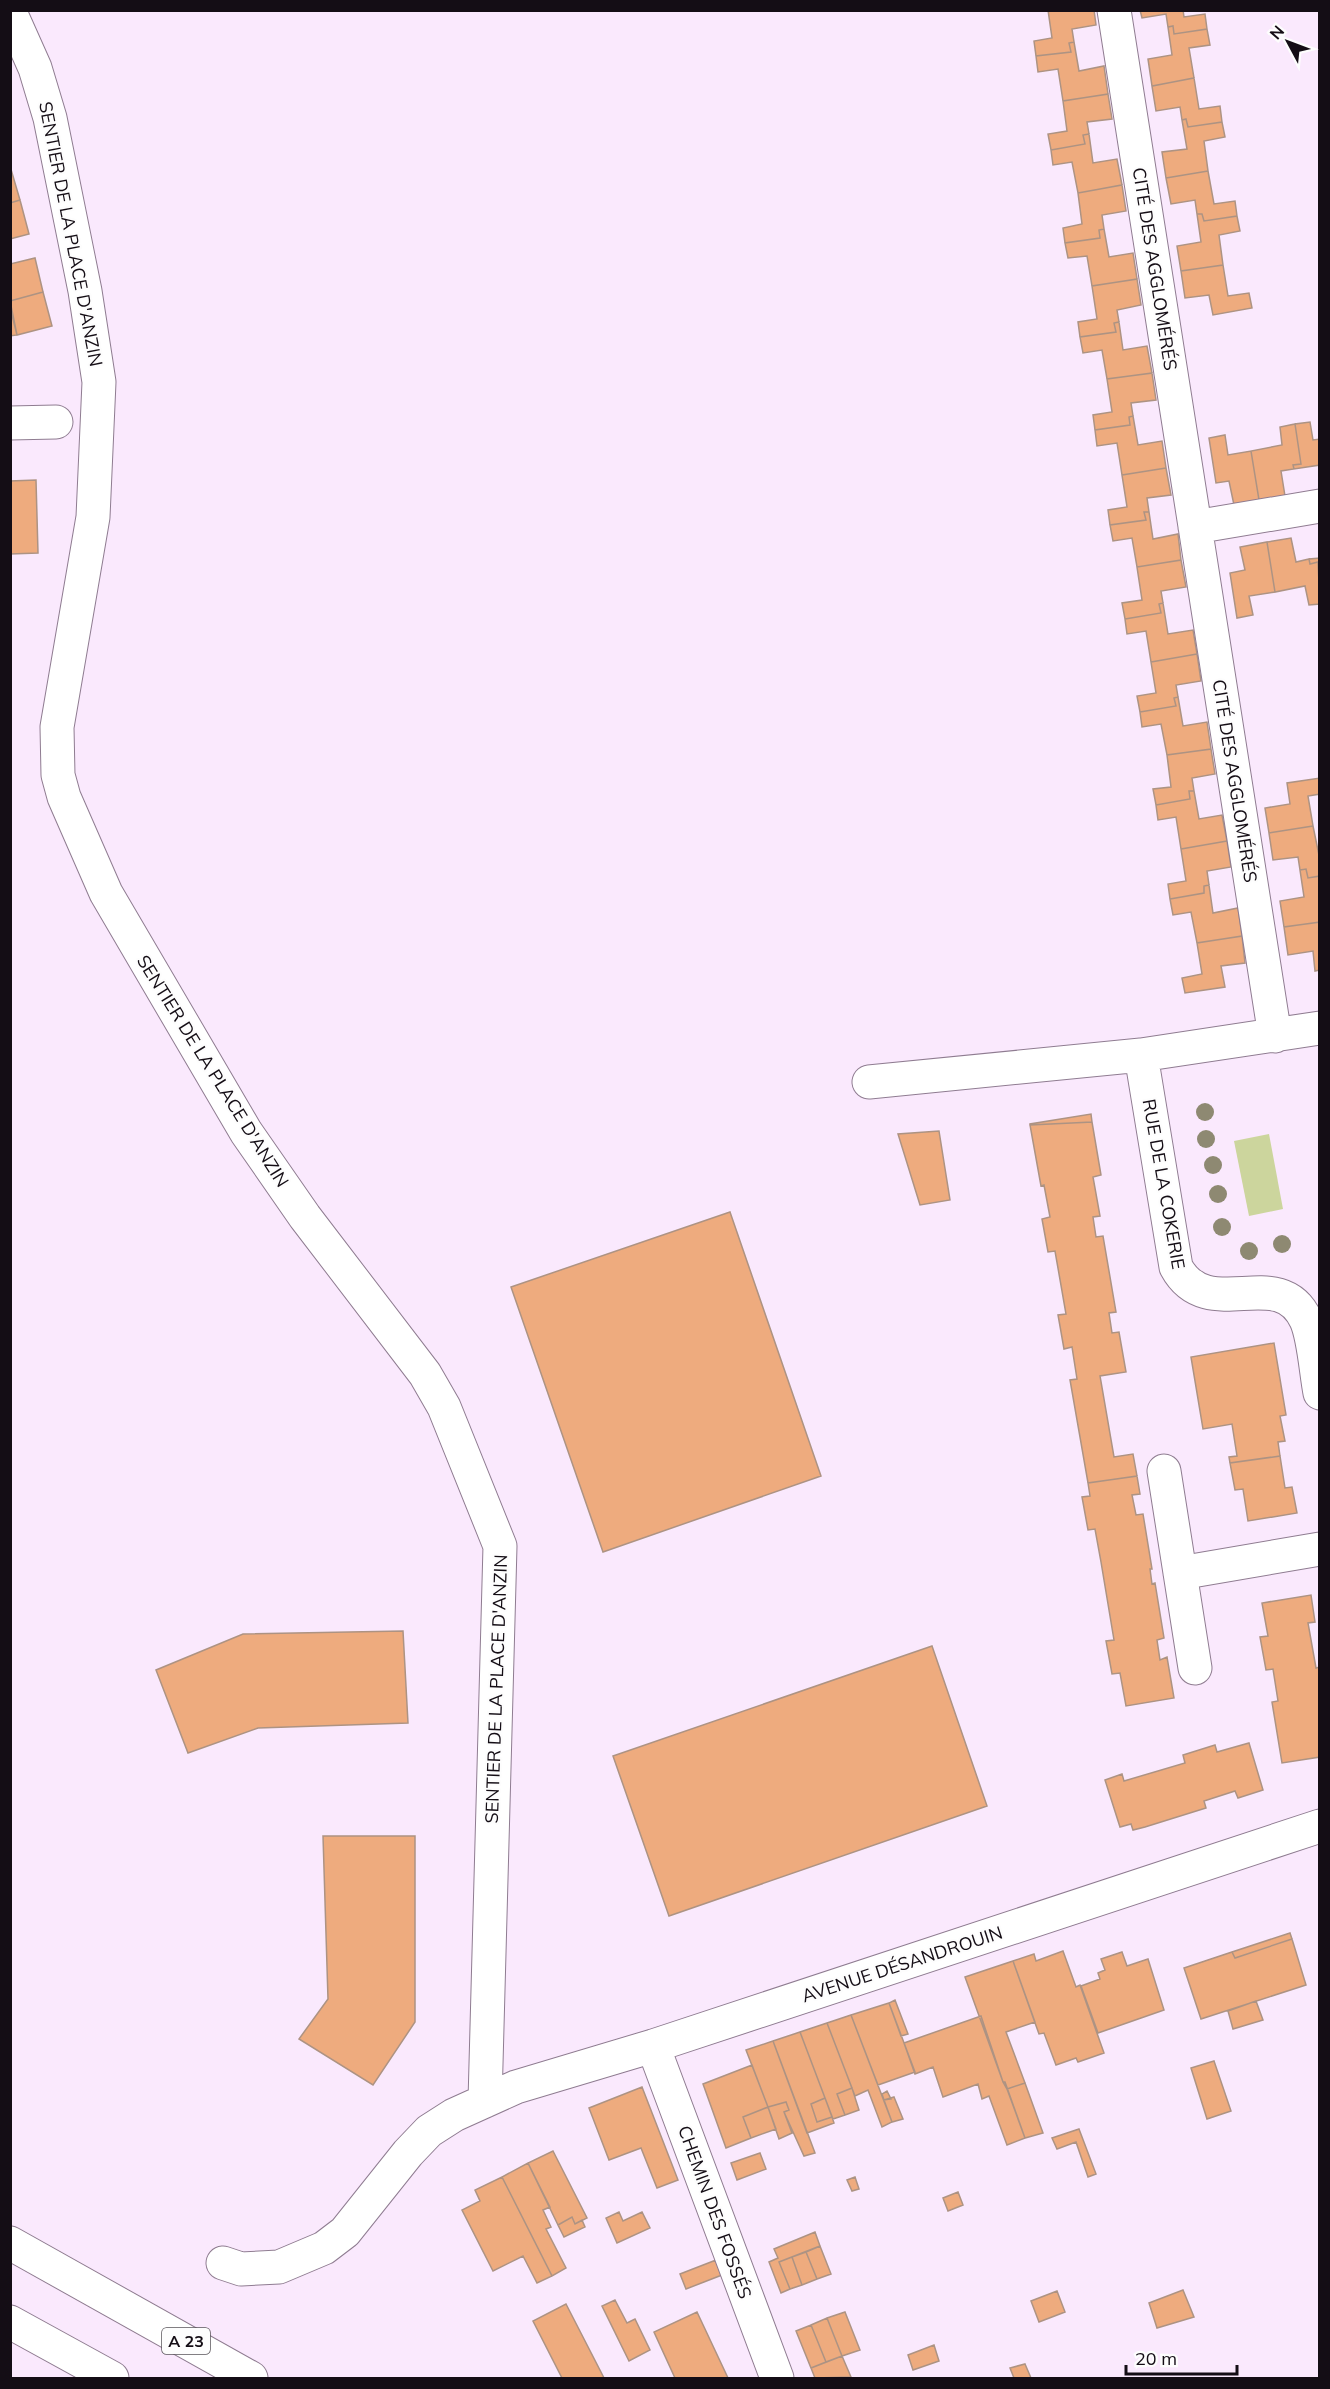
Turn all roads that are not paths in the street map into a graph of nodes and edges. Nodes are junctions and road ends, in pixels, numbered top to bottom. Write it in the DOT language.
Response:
graph roads {
  1 [pos="1114,10"];
  2 [pos="10,12"];
  3 [pos="56,422"];
  4 [pos="10,423"];
  5 [pos="1320,506"];
  6 [pos="1195,527"];
  7 [pos="1320,1028"];
  8 [pos="1275,1036"];
  9 [pos="1141,1055"];
  10 [pos="869,1082"];
  11 [pos="1320,1393"];
  12 [pos="1164,1471"];
  13 [pos="1320,1549"];
  14 [pos="1180,1573"];
  15 [pos="1195,1668"];
  16 [pos="1320,1826"];
  17 [pos="653,2046"];
  18 [pos="485,2101"];
  19 [pos="10,2243"];
  20 [pos="223,2263"];
  21 [pos="10,2322"];
  22 [pos="112,2379"];
  23 [pos="251,2379"];
  24 [pos="777,2379"];
  1 -- 6 [label="main road, CITÉ DES AGGLOMÉRÉS"];
  2 -- 18 [label="main road, SENTIER DE LA PLACE D'ANZIN"];
  3 -- 4 [label="main road"];
  5 -- 6 [label="main road"];
  6 -- 8 [label="main road, CITÉ DES AGGLOMÉRÉS"];
  7 -- 8 [label="main road"];
  8 -- 9 [label="main road"];
  9 -- 10 [label="main road"];
  9 -- 11 [label="main road, RUE DE LA COKERIE"];
  12 -- 14 [label="main road"];
  13 -- 14 [label="main road"];
  14 -- 15 [label="main road"];
  16 -- 17 [label="main road, AVENUE DÉSANDROUIN"];
  17 -- 18 [label="main road, AVENUE DÉSANDROUIN"];
  17 -- 24 [label="main road, CHEMIN DES FOSSÉS"];
  18 -- 20 [label="main road, AVENUE DÉSANDROUIN"];
  19 -- 23 [label="main road, A 23"];
  21 -- 22 [label="main road"];
}
